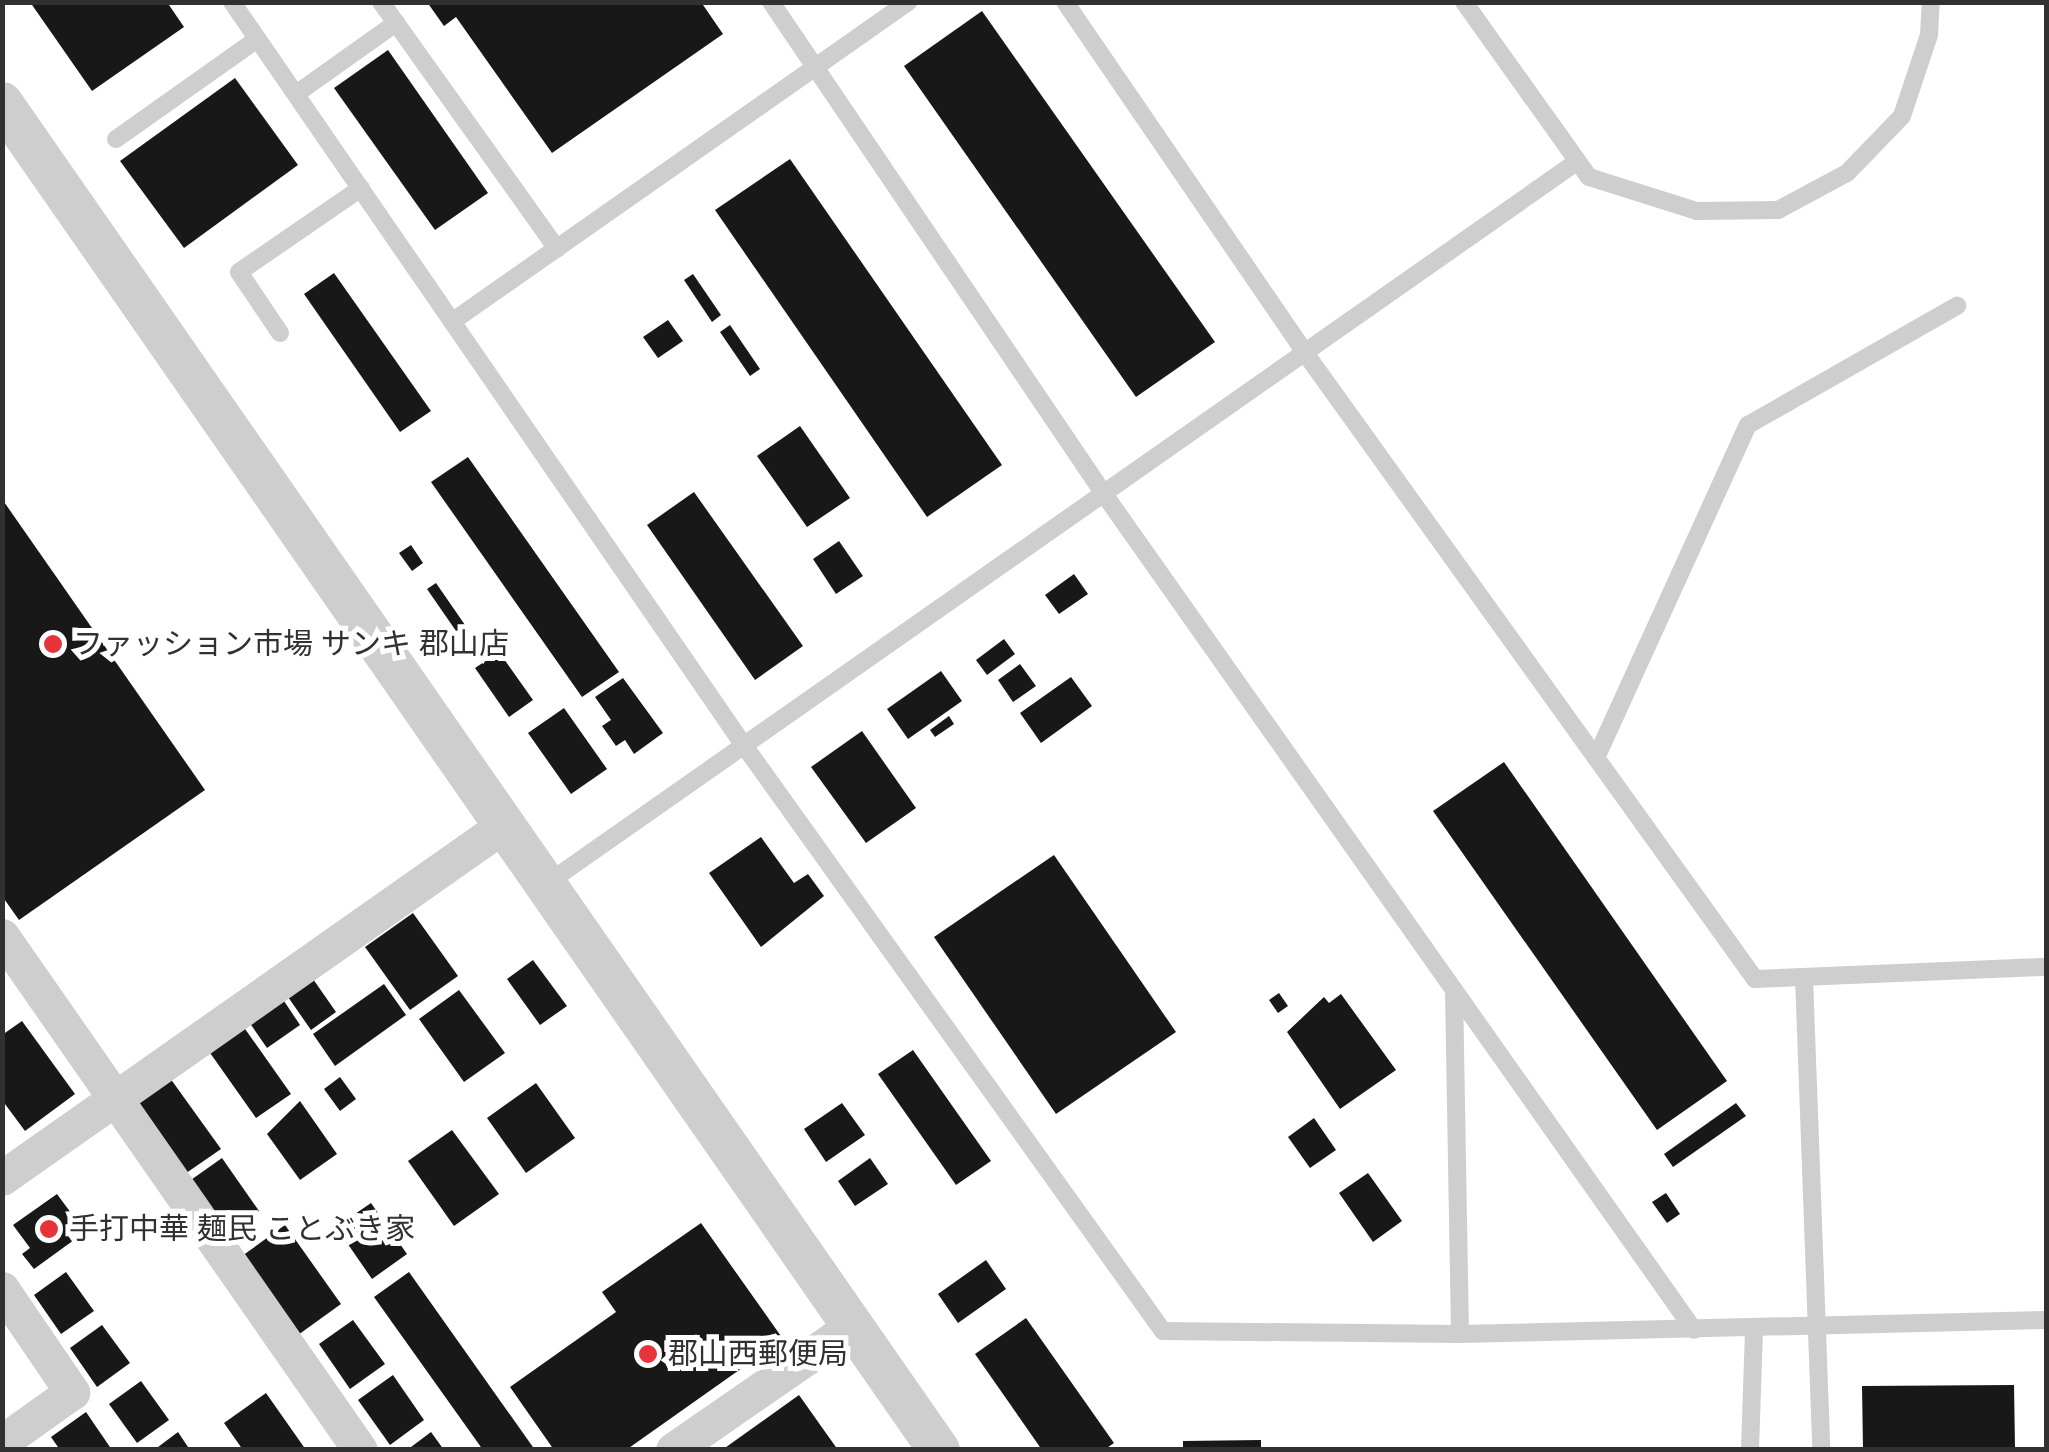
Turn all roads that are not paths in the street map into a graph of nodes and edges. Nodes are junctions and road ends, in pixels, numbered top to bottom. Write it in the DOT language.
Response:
graph roads {
  1 [pos="232,2"];
  2 [pos="382,2"];
  3 [pos="772,2"];
  4 [pos="908,2"];
  5 [pos="1065,2"];
  6 [pos="1464,2"];
  7 [pos="1931,2"];
  8 [pos="396,23"];
  9 [pos="257,39"];
  10 [pos="818,68"];
  11 [pos="296,94"];
  12 [pos="6,118"];
  13 [pos="116,139"];
  14 [pos="1578,161"];
  15 [pos="361,188"];
  16 [pos="557,249"];
  17 [pos="1957,306"];
  18 [pos="453,321"];
  19 [pos="280,333"];
  20 [pos="1308,357"];
  21 [pos="1104,494"];
  22 [pos="743,744"];
  23 [pos="1596,758"];
  24 [pos="507,823"];
  25 [pos="549,882"];
  26 [pos="2,936"];
  27 [pos="2046,967"];
  28 [pos="1804,977"];
  29 [pos="1454,989"];
  30 [pos="114,1097"];
  31 [pos="2,1178"];
  32 [pos="2,1289"];
  33 [pos="2046,1320"];
  34 [pos="852,1326"];
  35 [pos="1820,1327"];
  36 [pos="1754,1328"];
  37 [pos="1694,1330"];
  38 [pos="1460,1334"];
  39 [pos="2,1442"];
  40 [pos="360,1450"];
  41 [pos="674,1450"];
  42 [pos="939,1450"];
  43 [pos="1750,1450"];
  44 [pos="1821,1450"];
  1 -- 9 [label="lane"];
  2 -- 8 [label="lane"];
  3 -- 10 [label="lane"];
  4 -- 10 [label="lane"];
  5 -- 20 [label="lane"];
  6 -- 14 [label="lane"];
  7 -- 14 [label="lane"];
  8 -- 11 [label="lane"];
  8 -- 16 [label="lane"];
  9 -- 11 [label="lane"];
  9 -- 13 [label="lane"];
  10 -- 16 [label="lane"];
  10 -- 21 [label="lane"];
  11 -- 15 [label="lane"];
  12 -- 24 [label="street"];
  14 -- 20 [label="lane"];
  15 -- 18 [label="lane"];
  15 -- 19 [label="lane"];
  16 -- 18 [label="lane"];
  17 -- 23 [label="lane"];
  18 -- 22 [label="lane"];
  20 -- 21 [label="lane"];
  20 -- 23 [label="lane"];
  21 -- 22 [label="lane"];
  21 -- 29 [label="lane"];
  22 -- 25 [label="lane"];
  22 -- 38 [label="lane"];
  23 -- 28 [label="lane"];
  24 -- 25 [label="street"];
  24 -- 30 [label="street"];
  25 -- 34 [label="street"];
  26 -- 30 [label="street"];
  27 -- 28 [label="lane"];
  28 -- 35 [label="lane"];
  29 -- 37 [label="lane"];
  29 -- 38 [label="lane"];
  30 -- 31 [label="street"];
  30 -- 40 [label="street"];
  32 -- 39 [label="street"];
  33 -- 35 [label="lane"];
  34 -- 41 [label="street"];
  34 -- 42 [label="street"];
  35 -- 36 [label="lane"];
  35 -- 44 [label="lane"];
  36 -- 37 [label="lane"];
  36 -- 43 [label="lane"];
  37 -- 38 [label="lane"];
}
